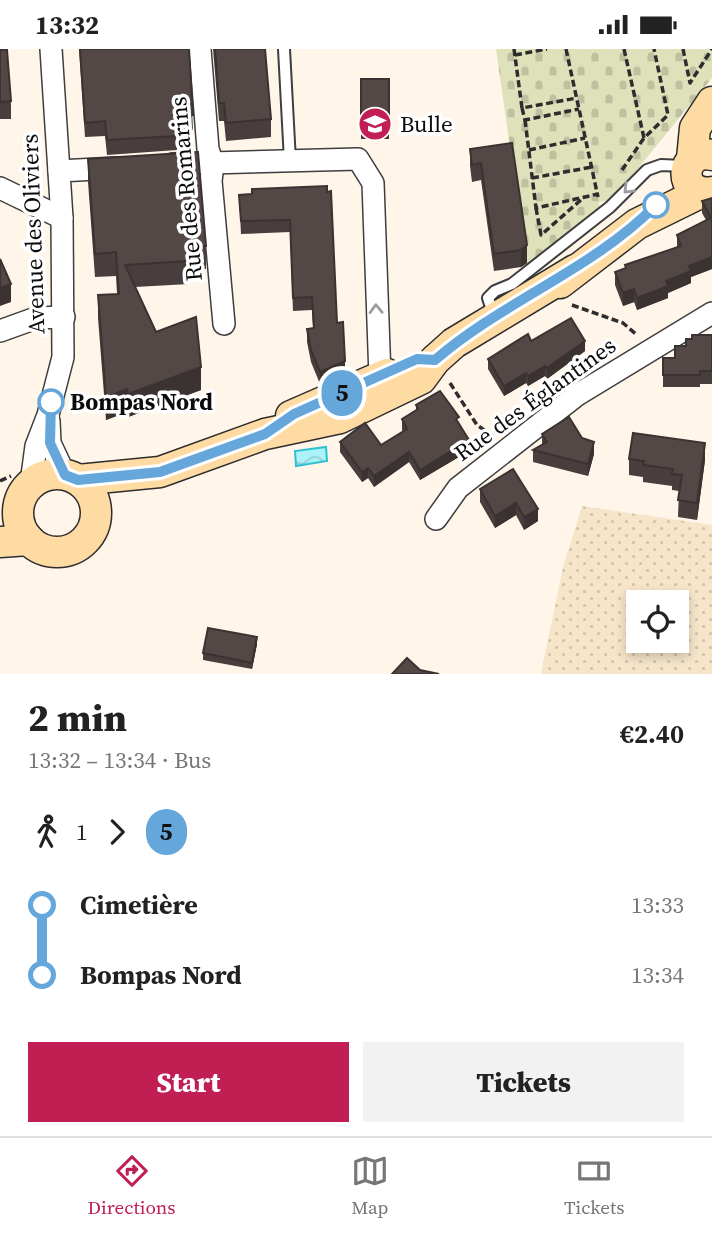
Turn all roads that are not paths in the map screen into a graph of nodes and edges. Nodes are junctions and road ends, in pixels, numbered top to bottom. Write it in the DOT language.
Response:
graph roads {
  1 [pos="51,49"];
  2 [pos="200,49"];
  3 [pos="284,49"];
  4 [pos="712,102"];
  5 [pos="712,114"];
  6 [pos="712,133"];
  7 [pos="290,161"];
  8 [pos="213,164"];
  9 [pos="159,165"];
  10 [pos="131,167"];
  11 [pos="59,171"];
  12 [pos="698,174"];
  13 [pos="0,188"];
  14 [pos="62,218"];
  15 [pos="575,270"];
  16 [pos="712,313"];
  17 [pos="64,317"];
  18 [pos="224,324"];
  19 [pos="499,324"];
  20 [pos="0,331"];
  21 [pos="435,360"];
  22 [pos="380,377"];
  23 [pos="48,415"];
  24 [pos="265,434"];
  25 [pos="160,472"];
  26 [pos="72,477"];
  27 [pos="17,501"];
  28 [pos="96,515"];
  29 [pos="436,519"];
  30 [pos="14,541"];
  1 -- 11 [label="street, Avenue des Oliviers"];
  2 -- 8 [label="street, Rue des Romarins"];
  3 -- 7 [label="lane"];
  4 -- 12 [label="main road"];
  5 -- 6 [label="main road"];
  7 -- 8 [label="street"];
  22 -- 7 [label="street, one-way"];
  8 -- 9 [label="street"];
  8 -- 18 [label="street, Rue des Romarins"];
  10 -- 11 [label="street"];
  11 -- 14 [label="street, Avenue des Oliviers"];
  12 -- 15 [label="main road"];
  12 -- 19 [label="lane, one-way"];
  13 -- 14 [label="street"];
  14 -- 17 [label="street, Avenue des Oliviers"];
  15 -- 19 [label="main road"];
  15 -- 19 [label="main road"];
  16 -- 29 [label="street, Rue des Églantines"];
  17 -- 20 [label="street"];
  17 -- 23 [label="street, Avenue des Oliviers"];
  19 -- 21 [label="main road"];
  21 -- 22 [label="main road"];
  21 -- 24 [label="main road"];
  22 -- 24 [label="main road"];
  23 -- 26 [label="street, Avenue des Oliviers"];
  23 -- 27 [label="street, Avenue des Oliviers"];
  24 -- 25 [label="main road"];
  25 -- 26 [label="main road"];
  25 -- 28 [label="main road"];
  26 -- 27 [label="main road"];
  26 -- 28 [label="main road"];
  27 -- 30 [label="main road"];
  28 -- 30 [label="main road"];
}
